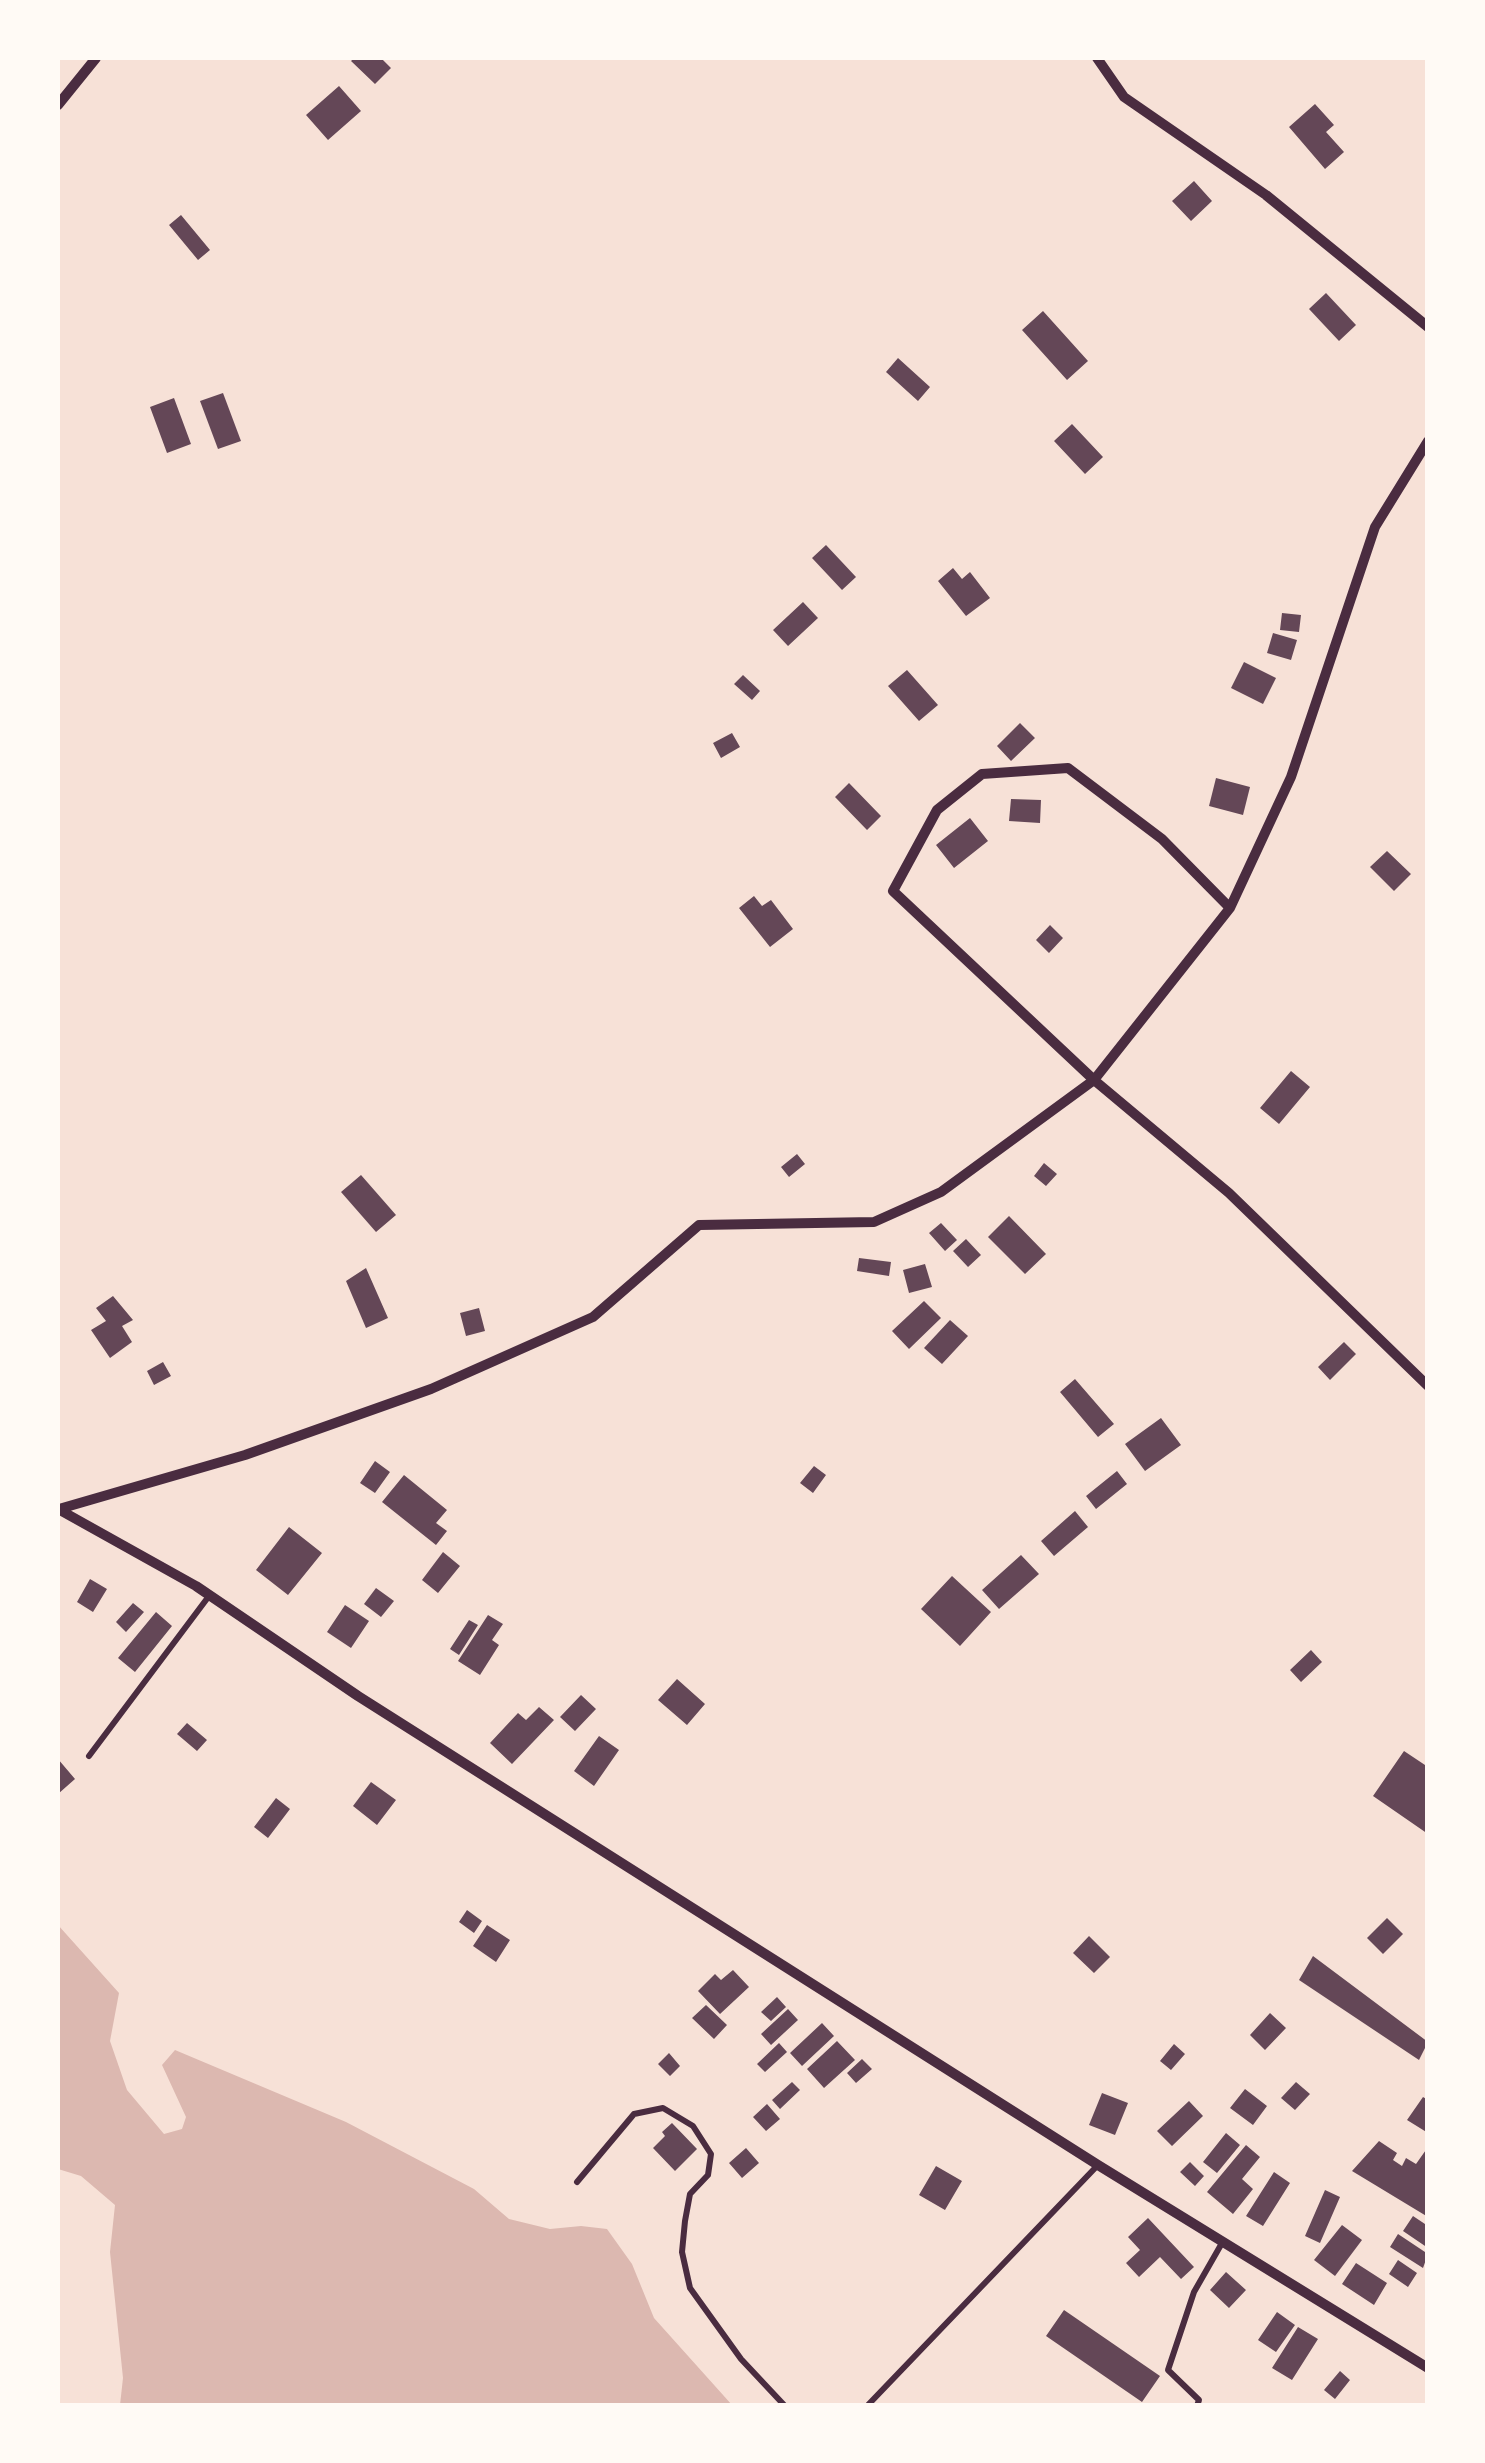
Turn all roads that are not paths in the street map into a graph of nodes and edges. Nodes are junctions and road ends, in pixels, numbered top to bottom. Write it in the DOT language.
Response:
graph roads {
  1 [pos="96,58"];
  2 [pos="1097,58"];
  3 [pos="58,105"];
  4 [pos="1428,327"];
  5 [pos="1428,440"];
  6 [pos="1230,908"];
  7 [pos="1094,1080"];
  8 [pos="1428,1386"];
  9 [pos="58,1509"];
  10 [pos="210,1595"];
  11 [pos="89,1756"];
  12 [pos="1098,2165"];
  13 [pos="577,2182"];
  14 [pos="1223,2242"];
  15 [pos="1428,2368"];
  16 [pos="785,2406"];
  17 [pos="867,2406"];
  18 [pos="1196,2406"];
  1 -- 3 [label="street"];
  2 -- 4 [label="street"];
  5 -- 6 [label="street"];
  6 -- 7 [label="street"];
  6 -- 7 [label="street"];
  7 -- 8 [label="street"];
  7 -- 9 [label="street"];
  9 -- 10 [label="street"];
  10 -- 11 [label="lane"];
  10 -- 12 [label="street"];
  12 -- 14 [label="street"];
  12 -- 17 [label="lane"];
  13 -- 16 [label="lane"];
  14 -- 15 [label="street"];
  14 -- 18 [label="lane"];
}
